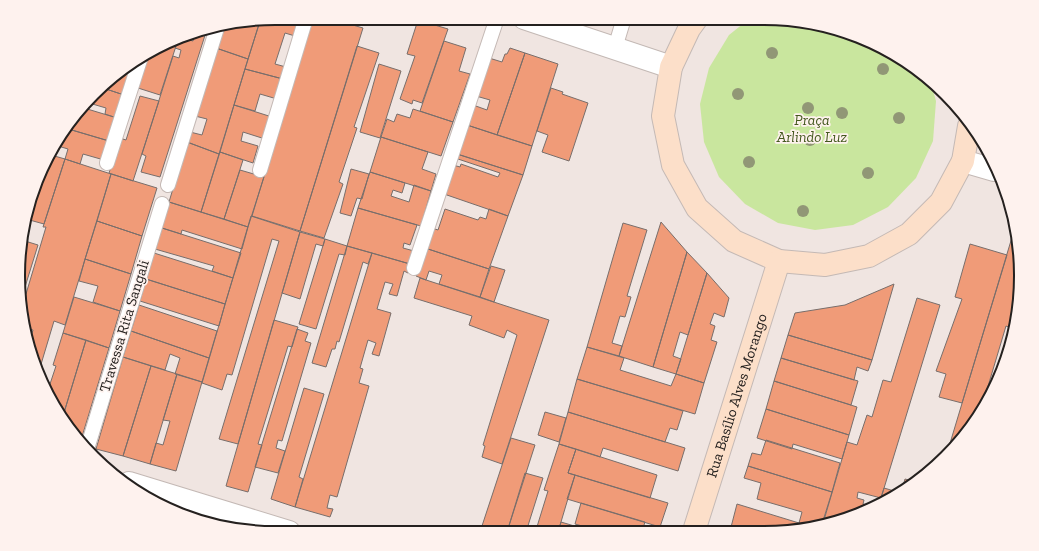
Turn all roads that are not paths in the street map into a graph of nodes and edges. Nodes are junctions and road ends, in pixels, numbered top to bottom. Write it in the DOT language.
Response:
graph roads {
  1 [pos="304,25"];
  2 [pos="495,25"];
  3 [pos="545,25"];
  4 [pos="622,25"];
  5 [pos="691,25"];
  6 [pos="215,33"];
  7 [pos="615,48"];
  8 [pos="138,66"];
  9 [pos="670,67"];
  10 [pos="968,131"];
  11 [pos="962,161"];
  12 [pos="107,163"];
  13 [pos="990,169"];
  14 [pos="260,170"];
  15 [pos="168,185"];
  16 [pos="162,204"];
  17 [pos="780,261"];
  18 [pos="414,268"];
  19 [pos="89,443"];
  20 [pos="144,488"];
  21 [pos="225,518"];
  22 [pos="256,525"];
  23 [pos="696,526"];
  1 -- 14 [label="lane"];
  2 -- 18 [label="lane"];
  3 -- 7 [label="street"];
  4 -- 7 [label="lane"];
  5 -- 9 [label="street"];
  6 -- 15 [label="lane"];
  7 -- 9 [label="street"];
  8 -- 12 [label="lane"];
  9 -- 17 [label="street"];
  10 -- 11 [label="street"];
  11 -- 13 [label="street"];
  11 -- 17 [label="street"];
  16 -- 19 [label="lane, Travessa Rita Sangali"];
  17 -- 23 [label="street, Rua Basílio Alves Morango"];
  20 -- 21 [label="street"];
  21 -- 22 [label="street"];
}
